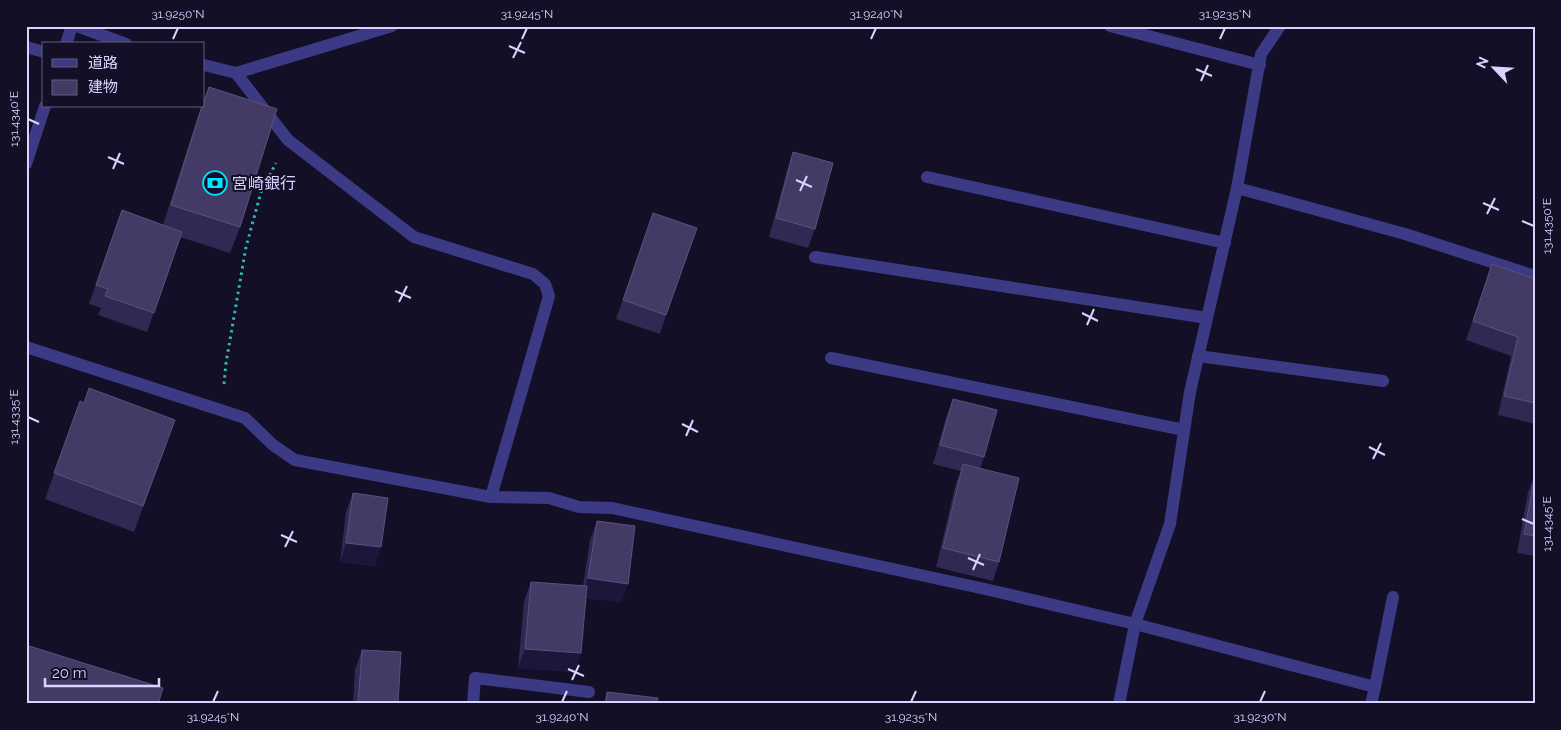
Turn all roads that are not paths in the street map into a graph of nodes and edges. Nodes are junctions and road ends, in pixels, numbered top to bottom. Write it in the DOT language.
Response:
graph roads {
  1 [pos="72,26"];
  2 [pos="76,26"];
  3 [pos="392,26"];
  4 [pos="1110,26"];
  5 [pos="1280,26"];
  6 [pos="67,42"];
  7 [pos="120,42"];
  8 [pos="26,48"];
  9 [pos="42,52"];
  10 [pos="205,65"];
  11 [pos="1260,65"];
  12 [pos="236,73"];
  13 [pos="45,108"];
  14 [pos="26,164"];
  15 [pos="927,177"];
  16 [pos="1237,188"];
  17 [pos="1225,243"];
  18 [pos="816,257"];
  19 [pos="1535,276"];
  20 [pos="1207,318"];
  21 [pos="26,347"];
  22 [pos="1198,356"];
  23 [pos="831,358"];
  24 [pos="1383,381"];
  25 [pos="1184,430"];
  26 [pos="491,497"];
  27 [pos="1394,597"];
  28 [pos="1135,624"];
  29 [pos="1374,687"];
  30 [pos="589,692"];
  31 [pos="473,704"];
  32 [pos="1119,704"];
  33 [pos="1371,704"];
  1 -- 6 [label="street"];
  2 -- 7 [label="street"];
  3 -- 12 [label="street"];
  4 -- 11 [label="street"];
  5 -- 11 [label="street"];
  8 -- 9 [label="street"];
  10 -- 12 [label="street"];
  11 -- 16 [label="street"];
  12 -- 26 [label="street"];
  13 -- 14 [label="street"];
  15 -- 17 [label="street"];
  16 -- 17 [label="street"];
  16 -- 19 [label="street"];
  17 -- 20 [label="street"];
  18 -- 20 [label="street"];
  20 -- 22 [label="street"];
  21 -- 26 [label="street"];
  22 -- 24 [label="street"];
  22 -- 25 [label="street"];
  23 -- 25 [label="street"];
  25 -- 28 [label="street"];
  26 -- 28 [label="street"];
  27 -- 29 [label="street"];
  28 -- 29 [label="street"];
  28 -- 32 [label="street"];
  29 -- 33 [label="street"];
  30 -- 31 [label="street"];
}
